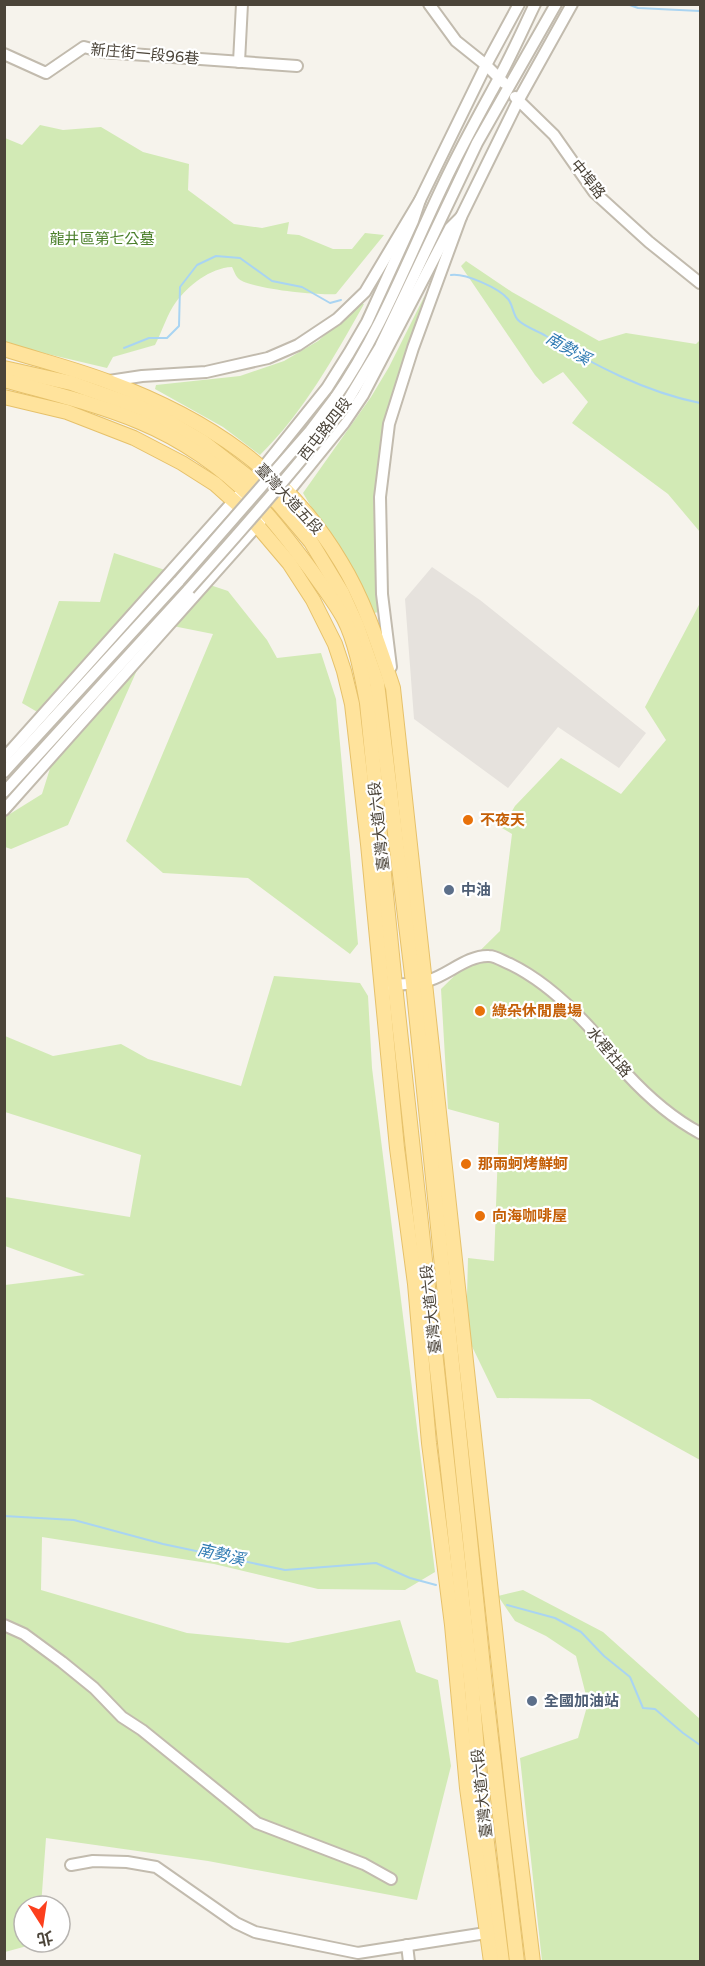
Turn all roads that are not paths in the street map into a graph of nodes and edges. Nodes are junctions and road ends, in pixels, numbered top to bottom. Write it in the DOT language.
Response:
graph roads {
  1 [pos="242,4"];
  2 [pos="429,4"];
  3 [pos="519,4"];
  4 [pos="535,4"];
  5 [pos="556,4"];
  6 [pos="572,4"];
  7 [pos="4,54"];
  8 [pos="239,62"];
  9 [pos="486,65"];
  10 [pos="297,66"];
  11 [pos="500,78"];
  12 [pos="508,89"];
  13 [pos="518,101"];
  14 [pos="420,200"];
  15 [pos="449,204"];
  16 [pos="461,217"];
  17 [pos="700,283"];
  18 [pos="415,294"];
  19 [pos="4,349"];
  20 [pos="4,368"];
  21 [pos="4,380"];
  22 [pos="108,381"];
  23 [pos="71,383"];
  24 [pos="4,396"];
  25 [pos="263,468"];
  26 [pos="243,490"];
  27 [pos="283,498"];
  28 [pos="267,515"];
  29 [pos="257,526"];
  30 [pos="357,657"];
  31 [pos="344,671"];
  32 [pos="377,683"];
  33 [pos="393,688"];
  34 [pos="41,733"];
  35 [pos="60,748"];
  36 [pos="4,760"];
  37 [pos="4,772"];
  38 [pos="4,793"];
  39 [pos="4,810"];
  40 [pos="419,982"];
  41 [pos="389,985"];
  42 [pos="700,1133"];
  43 [pos="4,1624"];
  44 [pos="71,1865"];
  45 [pos="391,1879"];
  46 [pos="486,1933"];
  47 [pos="407,1945"];
  48 [pos="409,1962"];
  49 [pos="490,1962"];
  50 [pos="502,1962"];
  51 [pos="517,1962"];
  52 [pos="532,1962"];
  1 -- 8 [label="street"];
  2 -- 9 [label="street, 中埠路"];
  3 -- 9 [label="street, 西屯路四段"];
  4 -- 11 [label="street, 西屯路四段"];
  5 -- 12 [label="street, 西屯路四段"];
  6 -- 13 [label="street"];
  7 -- 8 [label="street, 新庄街一段96巷"];
  8 -- 10 [label="street, 新庄街一段96巷"];
  9 -- 11 [label="street, 中埠路"];
  9 -- 14 [label="street, 西屯路四段"];
  11 -- 12 [label="street, 中埠路"];
  11 -- 34 [label="street, 西屯路四段, bridge"];
  12 -- 13 [label="street, 中埠路"];
  12 -- 15 [label="street, 西屯路四段"];
  13 -- 16 [label="street"];
  13 -- 17 [label="street, 中埠路"];
  14 -- 22 [label="street, 西屯路四段"];
  14 -- 25 [label="street, 西屯路四段"];
  15 -- 18 [label="street"];
  15 -- 38 [label="street, 西屯路四段, bridge"];
  16 -- 18 [label="street"];
  16 -- 33 [label="street"];
  18 -- 27 [label="street, 西屯路四段"];
  19 -- 22 [label="main road, 臺灣大道五段"];
  20 -- 23 [label="main road, 臺灣大道五段"];
  21 -- 26 [label="main road, 臺灣大道五段"];
  22 -- 23 [label="street, 西屯路四段"];
  22 -- 25 [label="main road, 臺灣大道五段"];
  23 -- 26 [label="main road, 臺灣大道五段"];
  24 -- 26 [label="main road, 臺灣大道五段"];
  25 -- 26 [label="street, 西屯路四段"];
  25 -- 27 [label="main road, 臺灣大道五段"];
  26 -- 27 [label="main road, 臺灣大道五段"];
  26 -- 28 [label="main road, 臺灣大道五段"];
  26 -- 29 [label="main road, 臺灣大道五段"];
  26 -- 36 [label="street, 西屯路四段"];
  27 -- 28 [label="street, 西屯路四段"];
  27 -- 32 [label="main road, 臺灣大道五段"];
  27 -- 33 [label="main road, 臺灣大道五段"];
  28 -- 29 [label="street, 西屯路四段"];
  28 -- 30 [label="main road, 臺灣大道五段"];
  29 -- 31 [label="main road, 臺灣大道五段"];
  29 -- 35 [label="street, 西屯路四段"];
  30 -- 41 [label="main road, 臺灣大道六段"];
  31 -- 41 [label="main road, 臺灣大道六段"];
  32 -- 40 [label="main road, 臺灣大道六段"];
  33 -- 40 [label="main road, 臺灣大道六段"];
  34 -- 36 [label="street"];
  34 -- 37 [label="street, 西屯路四段"];
  35 -- 38 [label="street"];
  35 -- 39 [label="street, 西屯路四段"];
  40 -- 41 [label="street, 水裡社路"];
  40 -- 42 [label="street, 水裡社路"];
  40 -- 51 [label="main road, 臺灣大道六段"];
  40 -- 52 [label="main road, 臺灣大道六段"];
  41 -- 46 [label="main road, 臺灣大道六段"];
  41 -- 50 [label="main road, 臺灣大道六段"];
  43 -- 45 [label="street"];
  44 -- 47 [label="street"];
  46 -- 47 [label="street"];
  46 -- 49 [label="main road, 臺灣大道六段"];
  47 -- 48 [label="street"];
}
